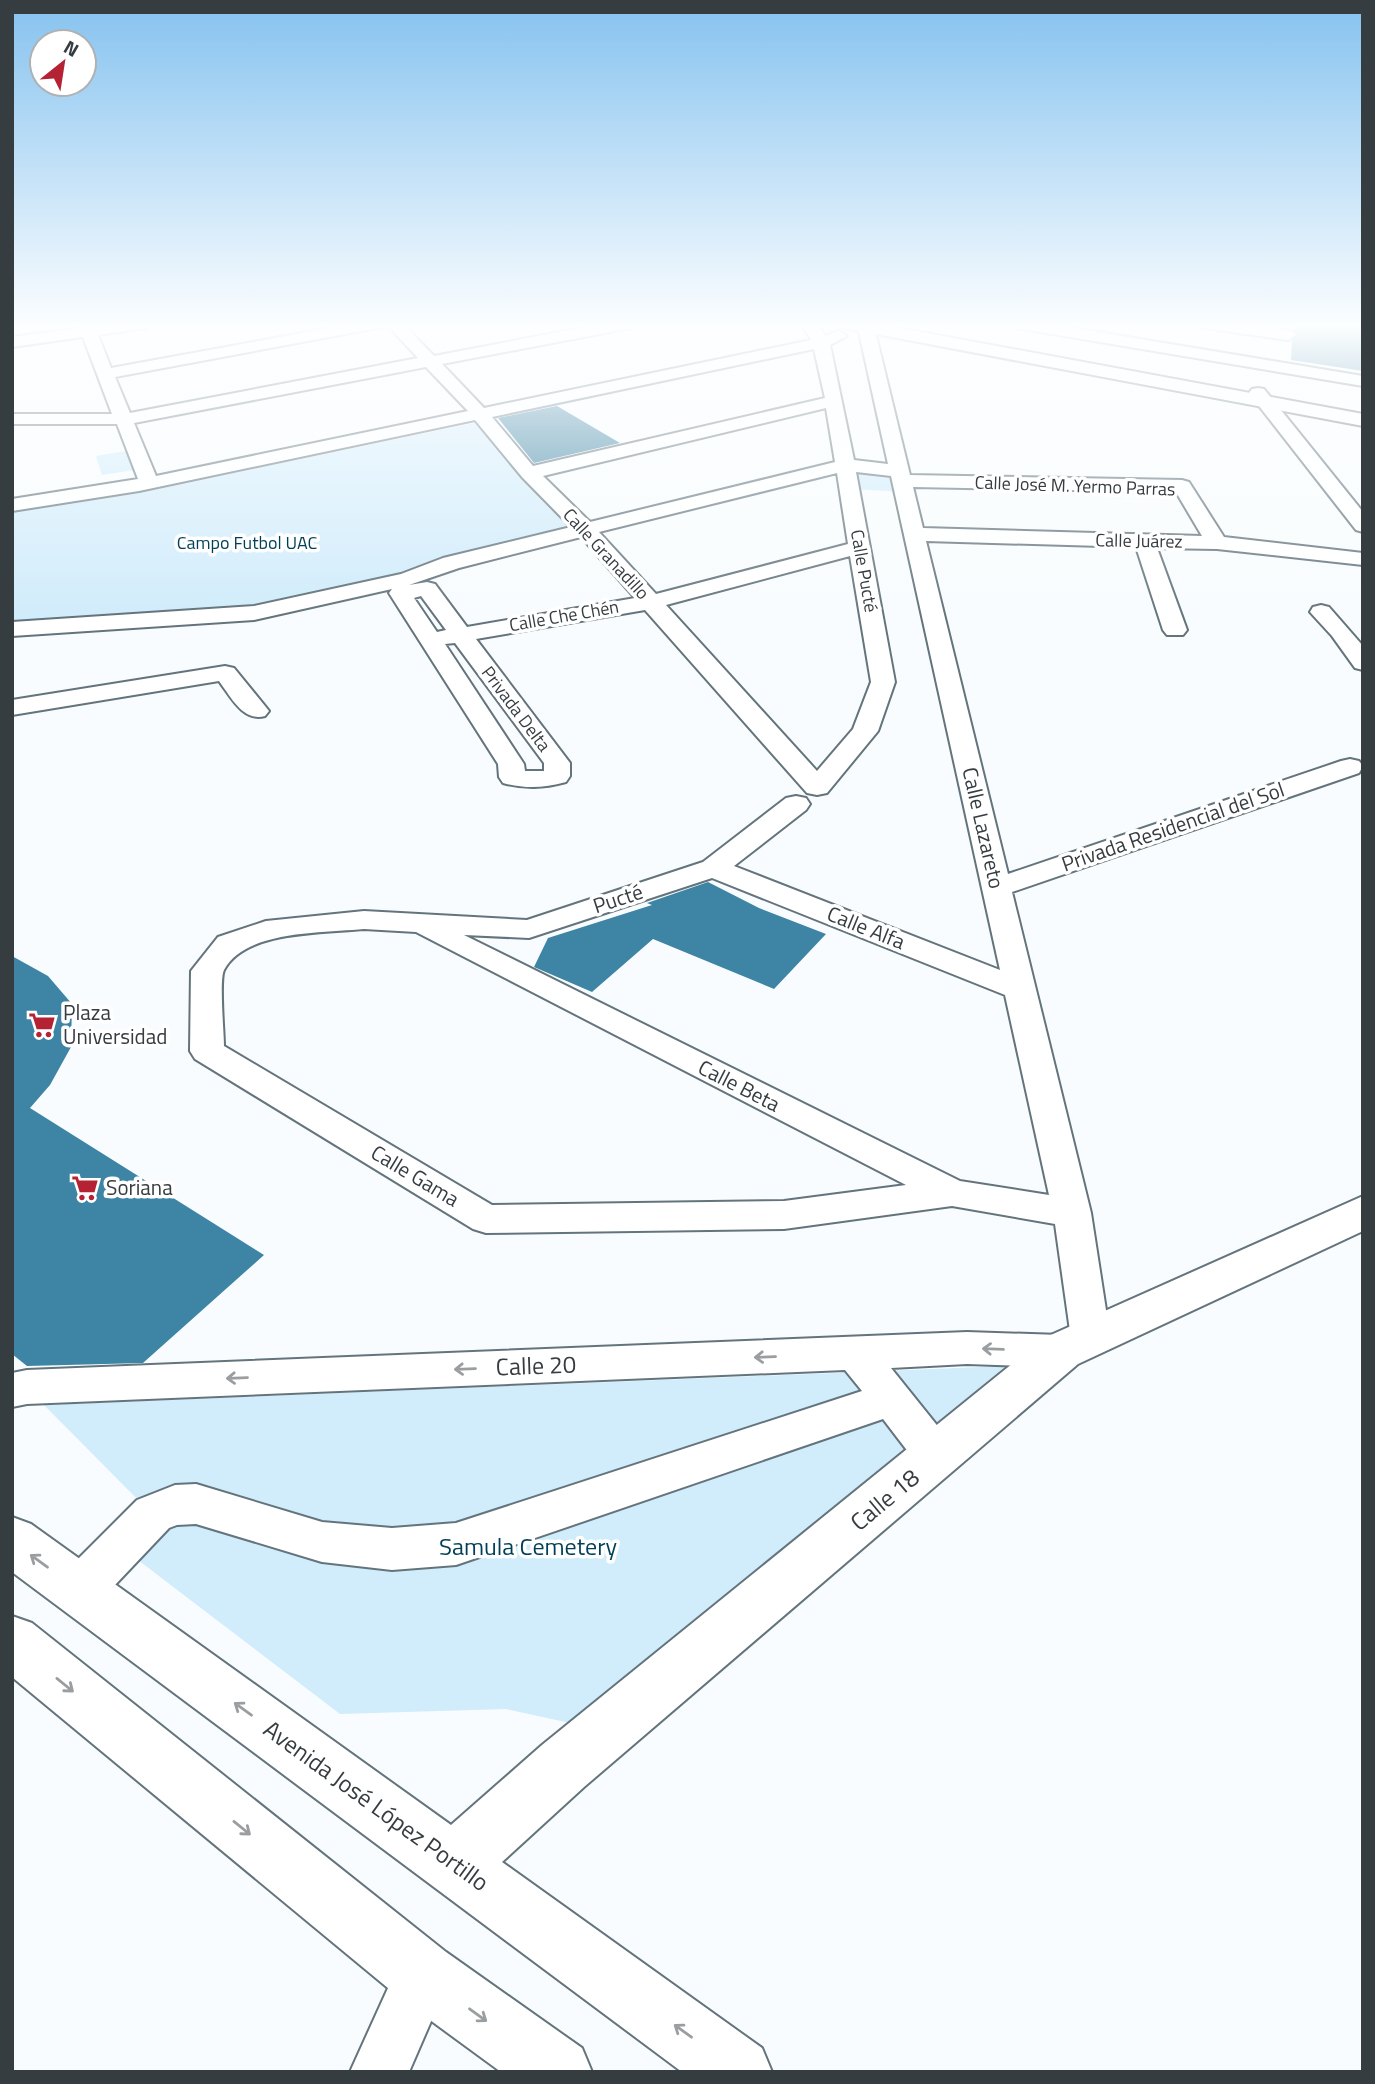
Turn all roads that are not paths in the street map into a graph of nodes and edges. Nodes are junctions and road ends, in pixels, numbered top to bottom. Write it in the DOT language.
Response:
graph roads {
  1 [pos="125,420"];
  2 [pos="430,420"];
  3 [pos="484,420"];
  4 [pos="752,420"];
  5 [pos="837,420"];
  6 [pos="882,420"];
  7 [pos="1282,420"];
  8 [pos="845,465"];
  9 [pos="529,473"];
  10 [pos="147,477"];
  11 [pos="893,486"];
  12 [pos="850,490"];
  13 [pos="12,494"];
  14 [pos="1353,502"];
  15 [pos="12,505"];
  16 [pos="1363,526"];
  17 [pos="586,530"];
  18 [pos="915,534"];
  19 [pos="1145,542"];
  20 [pos="1217,543"];
  21 [pos="860,547"];
  22 [pos="1363,559"];
  23 [pos="651,602"];
  24 [pos="1321,612"];
  25 [pos="12,629"];
  26 [pos="1175,630"];
  27 [pos="1351,630"];
  28 [pos="459,634"];
  29 [pos="430,640"];
  30 [pos="1363,663"];
  31 [pos="469,700"];
  32 [pos="509,700"];
  33 [pos="12,708"];
  34 [pos="256,711"];
  35 [pos="483,721"];
  36 [pos="1350,767"];
  37 [pos="806,795"];
  38 [pos="713,867"];
  39 [pos="997,887"];
  40 [pos="418,923"];
  41 [pos="1020,989"];
  42 [pos="952,1193"];
  43 [pos="1363,1212"];
  44 [pos="1072,1213"];
  45 [pos="1075,1344"];
  46 [pos="856,1353"];
  47 [pos="12,1390"];
  48 [pos="892,1399"];
  49 [pos="937,1457"];
  50 [pos="12,1541"];
  51 [pos="79,1590"];
  52 [pos="12,1642"];
  53 [pos="454,1863"];
  54 [pos="423,1975"];
  55 [pos="379,2072"];
  56 [pos="558,2072"];
  57 [pos="738,2072"];
  1 -- 10 [label="street"];
  2 -- 10 [label="street"];
  3 -- 9 [label="street, Calle Granadillo"];
  4 -- 9 [label="street"];
  5 -- 8 [label="street, Calle Pucté"];
  6 -- 11 [label="street, Calle Lazareto"];
  7 -- 14 [label="street"];
  8 -- 11 [label="street"];
  8 -- 12 [label="street, Calle Pucté"];
  8 -- 17 [label="street"];
  9 -- 17 [label="street, Calle Granadillo"];
  10 -- 13 [label="street"];
  10 -- 15 [label="street"];
  11 -- 12 [label="street"];
  11 -- 18 [label="street, Calle Lazareto"];
  11 -- 20 [label="street, Calle José M. Yermo Parras"];
  12 -- 21 [label="street, Calle Pucté"];
  14 -- 16 [label="street"];
  17 -- 23 [label="street, Calle Granadillo"];
  17 -- 25 [label="street"];
  18 -- 19 [label="street, Calle Juárez"];
  18 -- 39 [label="street, Calle Lazareto"];
  19 -- 20 [label="street, Calle Juárez"];
  19 -- 26 [label="street"];
  20 -- 22 [label="street, Calle Juárez"];
  21 -- 23 [label="street, Calle Che Chén"];
  21 -- 37 [label="street, Calle Pucté"];
  23 -- 28 [label="street, Calle Che Chén"];
  23 -- 37 [label="street, Calle Granadillo"];
  24 -- 27 [label="street"];
  27 -- 30 [label="street"];
  28 -- 29 [label="street, Calle Che Chén"];
  28 -- 29 [label="street, Privada Delta"];
  28 -- 32 [label="street, Privada Delta"];
  29 -- 31 [label="street, Privada Delta"];
  31 -- 32 [label="street"];
  31 -- 35 [label="street, Privada Delta"];
  32 -- 35 [label="street"];
  32 -- 35 [label="street, Privada Delta"];
  33 -- 34 [label="street"];
  36 -- 39 [label="street, Privada Residencial del Sol"];
  37 -- 38 [label="street, Pucté"];
  38 -- 40 [label="street, Pucté"];
  38 -- 41 [label="street, Calle Alfa"];
  39 -- 41 [label="street, Calle Lazareto"];
  40 -- 42 [label="street, Calle Beta"];
  40 -- 42 [label="street, Calle Gama"];
  41 -- 44 [label="street, Calle Lazareto"];
  42 -- 44 [label="street, Calle Beta"];
  43 -- 45 [label="main road, Calle 18"];
  44 -- 45 [label="street, Calle Lazareto"];
  45 -- 46 [label="street, Calle 20, one-way"];
  45 -- 49 [label="main road, Calle 18"];
  46 -- 47 [label="street, Calle 20, one-way"];
  46 -- 48 [label="street"];
  48 -- 49 [label="street"];
  48 -- 51 [label="street"];
  49 -- 53 [label="main road, Calle 18"];
  51 -- 50 [label="main road, Avenida José López Portillo, one-way"];
  53 -- 51 [label="main road, Avenida José López Portillo, one-way"];
  52 -- 54 [label="main road, one-way"];
  57 -- 53 [label="main road, Avenida José López Portillo, one-way"];
  54 -- 55 [label="street"];
  54 -- 56 [label="main road, one-way"];
}
